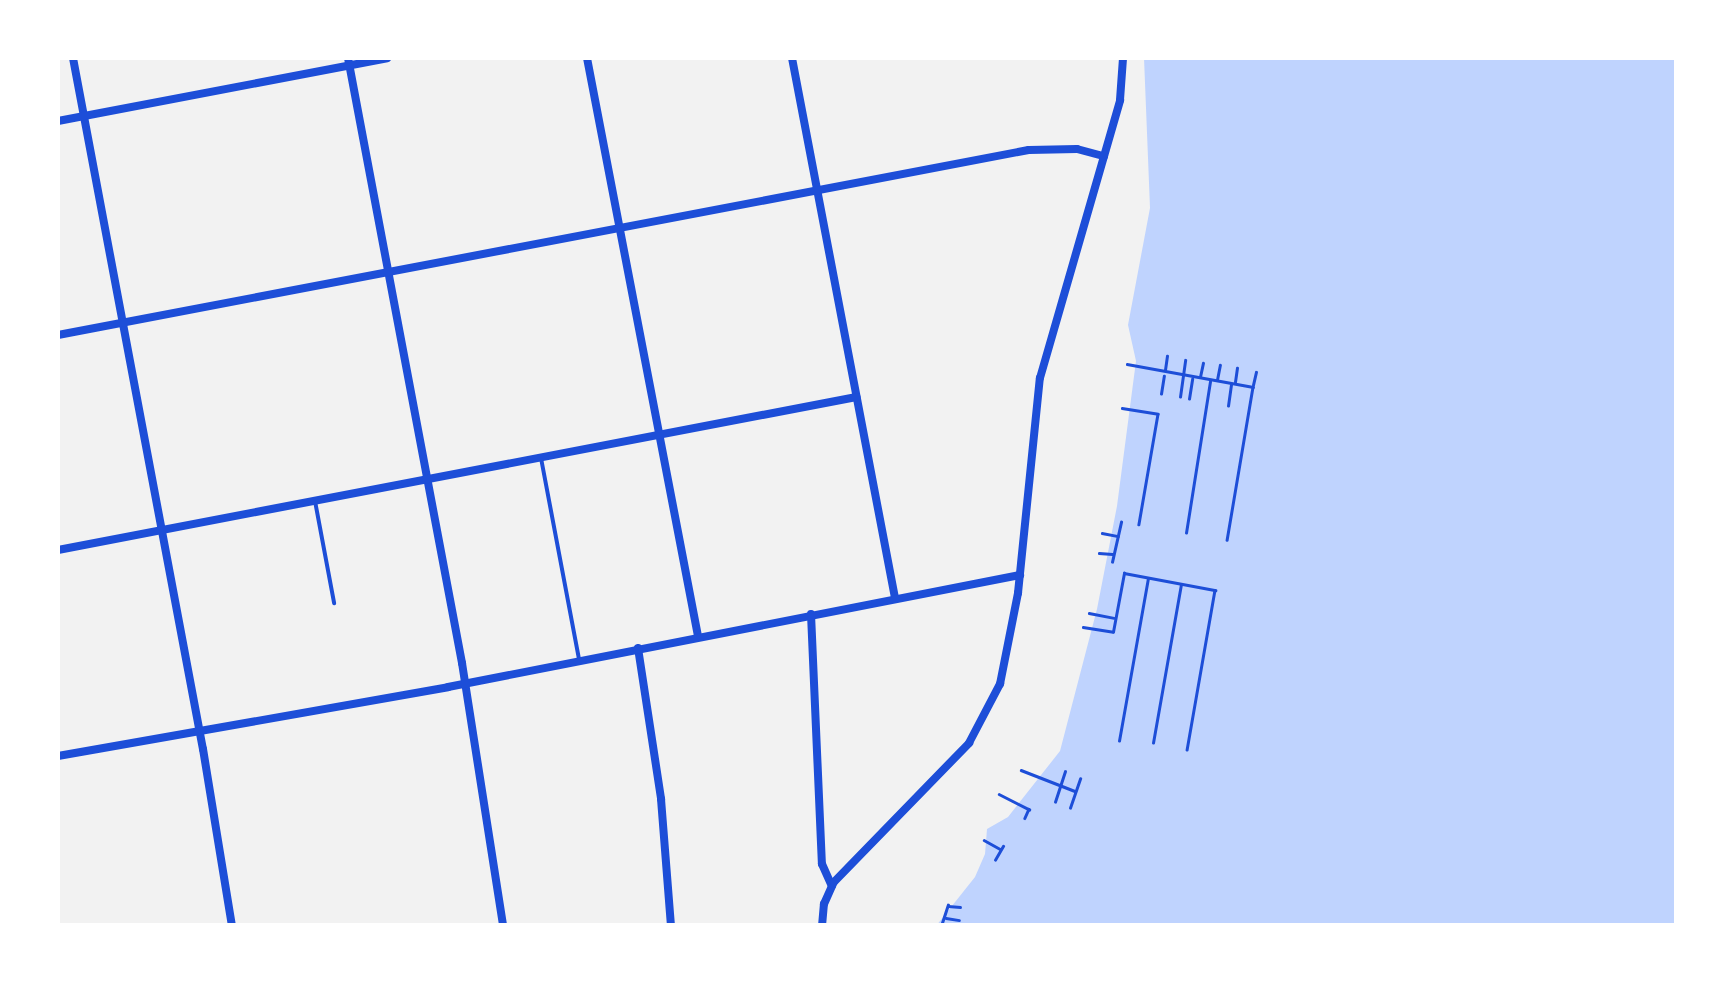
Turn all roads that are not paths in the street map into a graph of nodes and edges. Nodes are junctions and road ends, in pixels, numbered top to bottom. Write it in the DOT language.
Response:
graph roads {
  1 [pos="73,58"];
  2 [pos="387,58"];
  3 [pos="588,58"];
  4 [pos="792,58"];
  5 [pos="1123,58"];
  6 [pos="348,61"];
  7 [pos="84,116"];
  8 [pos="58,121"];
  9 [pos="1104,156"];
  10 [pos="818,190"];
  11 [pos="620,228"];
  12 [pos="389,272"];
  13 [pos="122,323"];
  14 [pos="58,335"];
  15 [pos="856,397"];
  16 [pos="659,435"];
  17 [pos="541,458"];
  18 [pos="428,480"];
  19 [pos="315,501"];
  20 [pos="161,530"];
  21 [pos="58,550"];
  22 [pos="1020,574"];
  23 [pos="896,598"];
  24 [pos="334,603"];
  25 [pos="811,614"];
  26 [pos="698,636"];
  27 [pos="638,648"];
  28 [pos="578,659"];
  29 [pos="465,683"];
  30 [pos="200,731"];
  31 [pos="58,756"];
  32 [pos="832,886"];
  33 [pos="232,926"];
  34 [pos="504,926"];
  35 [pos="671,926"];
  36 [pos="822,926"];
  1 -- 7 [label="street"];
  2 -- 6 [label="street"];
  3 -- 11 [label="street"];
  4 -- 10 [label="street"];
  5 -- 9 [label="street"];
  6 -- 7 [label="street"];
  6 -- 12 [label="street"];
  7 -- 8 [label="street"];
  7 -- 13 [label="street"];
  9 -- 10 [label="street"];
  9 -- 22 [label="street"];
  10 -- 11 [label="street"];
  10 -- 15 [label="street"];
  11 -- 12 [label="street"];
  11 -- 16 [label="street"];
  12 -- 13 [label="street"];
  12 -- 18 [label="street"];
  13 -- 14 [label="street"];
  13 -- 20 [label="street"];
  15 -- 16 [label="street"];
  15 -- 23 [label="street"];
  16 -- 17 [label="street"];
  16 -- 26 [label="street"];
  17 -- 18 [label="street"];
  17 -- 28 [label="lane"];
  18 -- 19 [label="street"];
  18 -- 29 [label="street"];
  19 -- 20 [label="street"];
  19 -- 24 [label="lane"];
  20 -- 21 [label="street"];
  20 -- 30 [label="street"];
  22 -- 23 [label="street"];
  22 -- 32 [label="street"];
  23 -- 25 [label="street"];
  25 -- 26 [label="street"];
  25 -- 32 [label="street"];
  26 -- 27 [label="street"];
  27 -- 28 [label="street"];
  27 -- 35 [label="street"];
  28 -- 29 [label="street"];
  29 -- 30 [label="street"];
  29 -- 34 [label="street"];
  30 -- 31 [label="street"];
  30 -- 33 [label="street"];
  32 -- 36 [label="street"];
}
